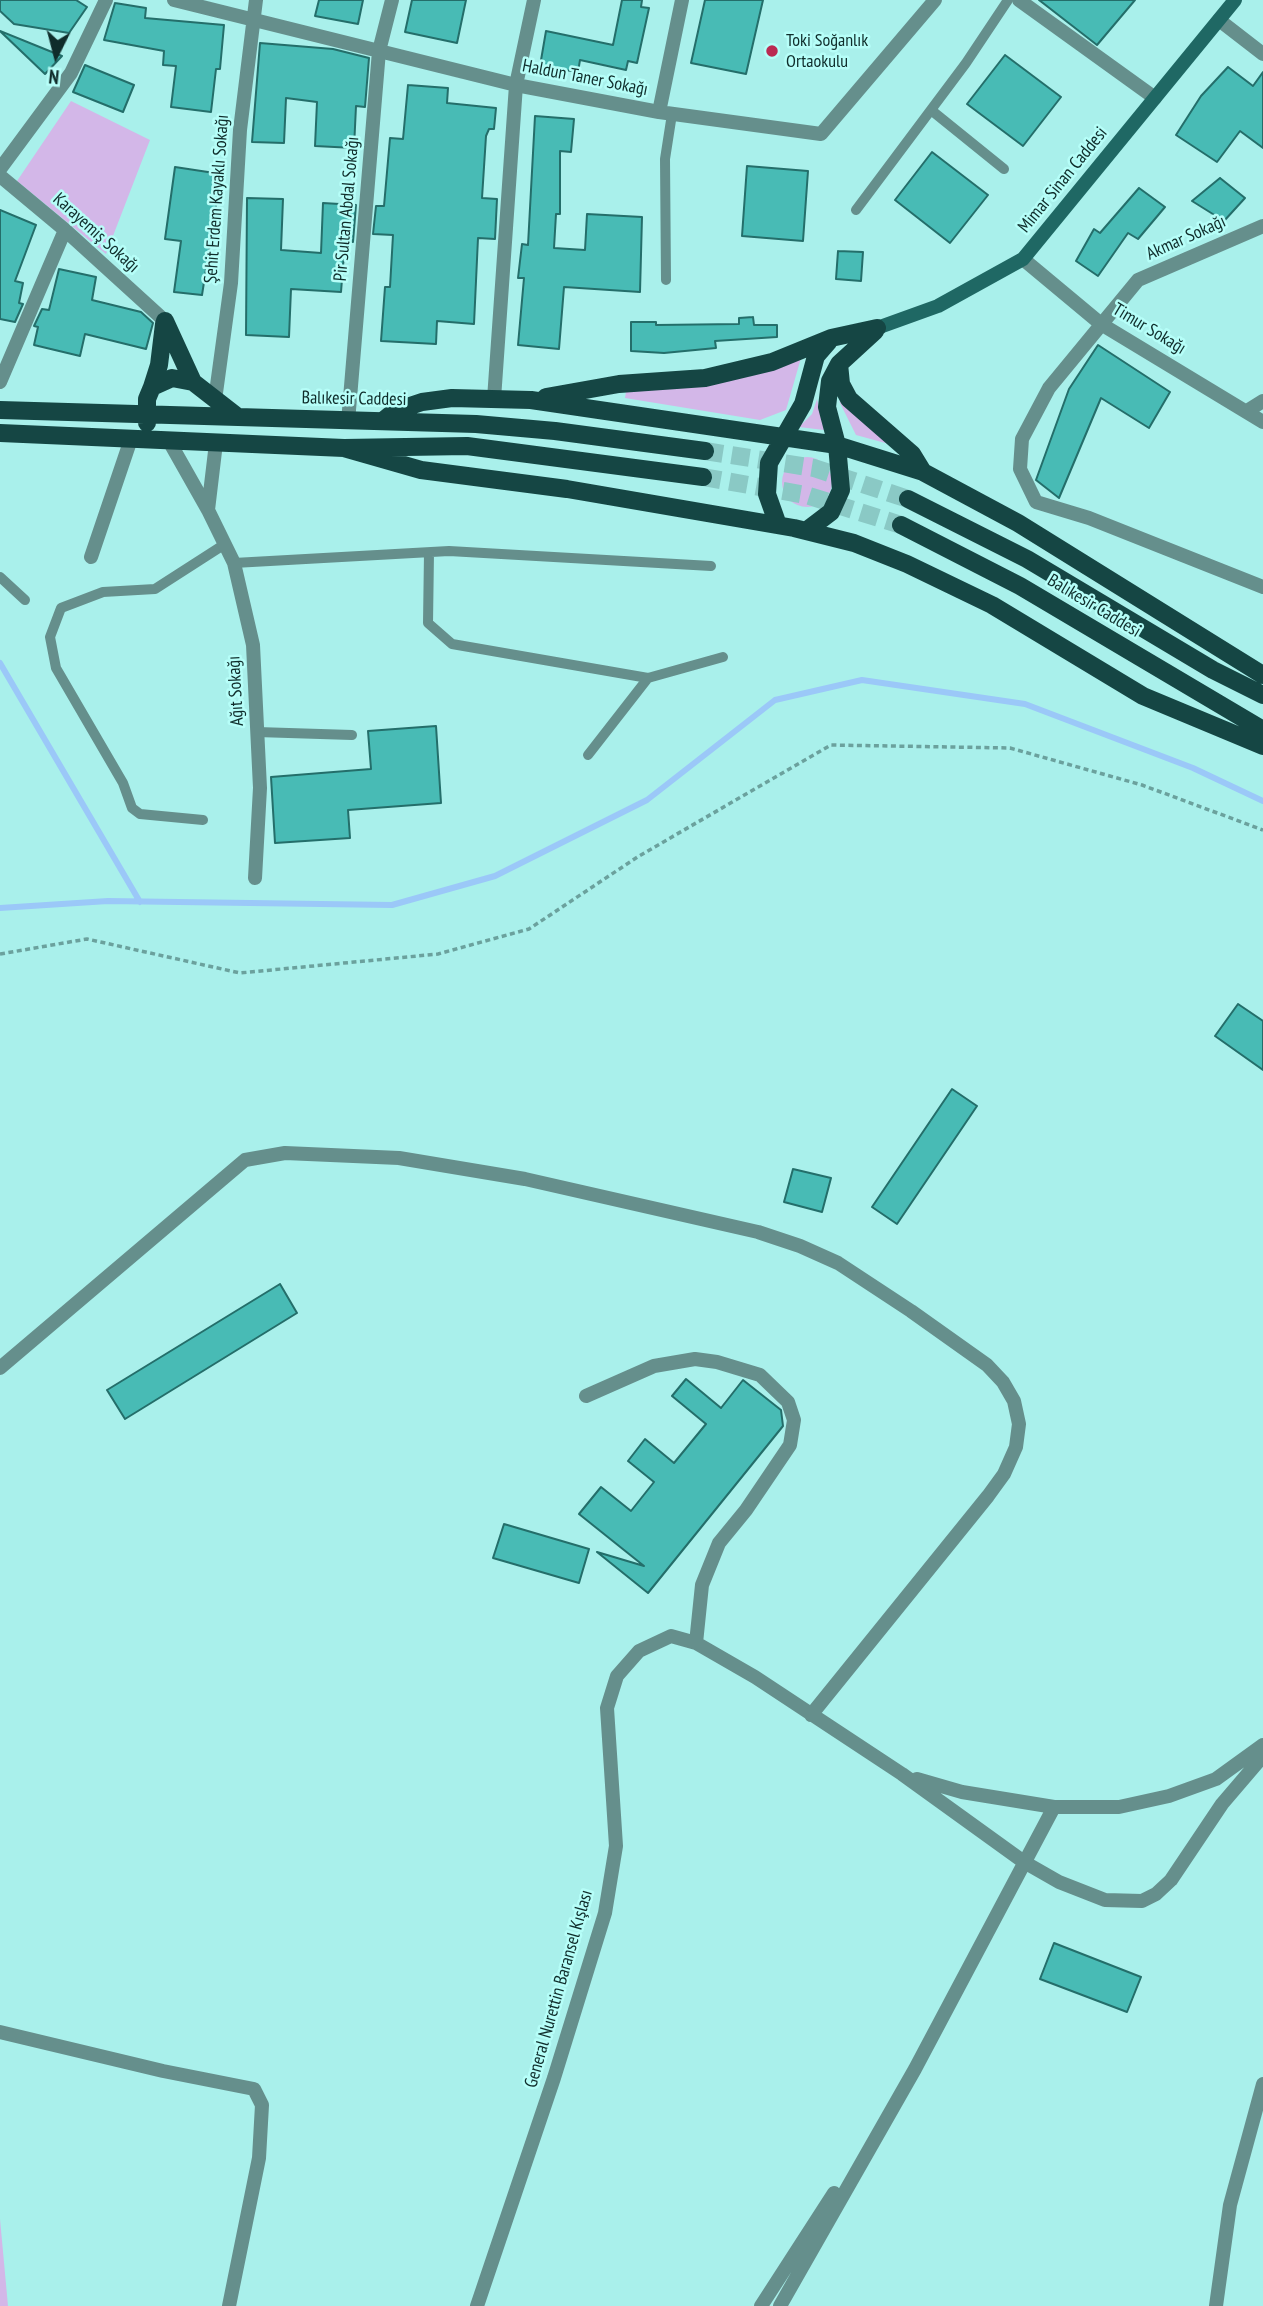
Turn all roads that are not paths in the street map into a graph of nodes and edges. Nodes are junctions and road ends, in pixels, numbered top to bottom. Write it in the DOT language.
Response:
graph roads {
  1 [pos="106,0"];
  2 [pos="174,0"];
  3 [pos="256,0"];
  4 [pos="392,0"];
  5 [pos="534,0"];
  6 [pos="682,0"];
  7 [pos="935,0"];
  8 [pos="1008,0"];
  9 [pos="1019,0"];
  10 [pos="1235,0"];
  11 [pos="254,19"];
  12 [pos="1219,20"];
  13 [pos="379,51"];
  14 [pos="1263,54"];
  15 [pos="516,85"];
  16 [pos="1154,98"];
  17 [pos="931,110"];
  18 [pos="666,113"];
  19 [pos="0,169"];
  20 [pos="1004,169"];
  21 [pos="0,176"];
  22 [pos="856,211"];
  23 [pos="1263,226"];
  24 [pos="65,230"];
  25 [pos="1023,259"];
  26 [pos="666,280"];
  27 [pos="165,321"];
  28 [pos="1101,324"];
  29 [pos="877,328"];
  30 [pos="831,338"];
  31 [pos="838,364"];
  32 [pos="0,382"];
  33 [pos="193,382"];
  34 [pos="152,387"];
  35 [pos="494,399"];
  36 [pos="215,400"];
  37 [pos="531,400"];
  38 [pos="1263,401"];
  39 [pos="0,410"];
  40 [pos="1247,411"];
  41 [pos="145,414"];
  42 [pos="239,416"];
  43 [pos="384,420"];
  44 [pos="348,422"];
  45 [pos="1263,422"];
  46 [pos="0,433"];
  47 [pos="785,436"];
  48 [pos="131,439"];
  49 [pos="169,441"];
  50 [pos="216,443"];
  51 [pos="837,445"];
  52 [pos="344,448"];
  53 [pos="705,451"];
  54 [pos="923,472"];
  55 [pos="704,477"];
  56 [pos="908,499"];
  57 [pos="208,510"];
  58 [pos="778,525"];
  59 [pos="901,525"];
  60 [pos="806,531"];
  61 [pos="225,544"];
  62 [pos="429,553"];
  63 [pos="91,557"];
  64 [pos="234,562"];
  65 [pos="711,566"];
  66 [pos="0,578"];
  67 [pos="1263,587"];
  68 [pos="25,600"];
  69 [pos="723,656"];
  70 [pos="1263,675"];
  71 [pos="648,678"];
  72 [pos="1263,695"];
  73 [pos="1263,730"];
  74 [pos="257,732"];
  75 [pos="352,735"];
  76 [pos="1263,746"];
  77 [pos="588,755"];
  78 [pos="204,820"];
  79 [pos="255,878"];
  80 [pos="0,1368"];
  81 [pos="586,1396"];
  82 [pos="696,1643"];
  83 [pos="811,1715"];
  84 [pos="1263,1745"];
  85 [pos="1263,1756"];
  86 [pos="902,1774"];
  87 [pos="1054,1807"];
  88 [pos="1024,1862"];
  89 [pos="0,2032"];
  90 [pos="915,2069"];
  91 [pos="1263,2084"];
  92 [pos="229,2306"];
  93 [pos="477,2306"];
  94 [pos="761,2306"];
  95 [pos="780,2306"];
  96 [pos="1216,2306"];
  1 -- 19 [label="street"];
  2 -- 11 [label="street, Haldun Taner Sokağı"];
  3 -- 11 [label="street, Şehit Erdem Kayaklı Sokağı"];
  4 -- 13 [label="street, Pir Sultan Abdal Sokağı"];
  5 -- 15 [label="street"];
  6 -- 18 [label="street"];
  7 -- 18 [label="street, Haldun Taner Sokağı"];
  8 -- 17 [label="lane"];
  9 -- 16 [label="street"];
  10 -- 12 [label="main road, Mimar Sinan Caddesi"];
  11 -- 13 [label="street, Haldun Taner Sokağı"];
  11 -- 36 [label="street, Şehit Erdem Kayaklı Sokağı"];
  12 -- 14 [label="street"];
  12 -- 16 [label="main road, Mimar Sinan Caddesi"];
  13 -- 15 [label="street, Haldun Taner Sokağı"];
  13 -- 44 [label="street, Pir Sultan Abdal Sokağı"];
  15 -- 18 [label="street, Haldun Taner Sokağı"];
  15 -- 35 [label="street"];
  16 -- 25 [label="main road, Mimar Sinan Caddesi"];
  17 -- 20 [label="lane"];
  17 -- 22 [label="lane"];
  18 -- 26 [label="lane"];
  21 -- 24 [label="street, Karayemiş Sokağı"];
  23 -- 28 [label="street, Akmar Sokağı"];
  24 -- 27 [label="street, Karayemiş Sokağı"];
  24 -- 32 [label="street"];
  25 -- 28 [label="street, Timur Sokağı"];
  25 -- 29 [label="main road, Mimar Sinan Caddesi"];
  27 -- 33 [label="main road"];
  27 -- 34 [label="main road"];
  28 -- 40 [label="street, Timur Sokağı"];
  28 -- 67 [label="street, Akmar Sokağı"];
  29 -- 30 [label="main road"];
  29 -- 31 [label="main road"];
  30 -- 37 [label="main road"];
  30 -- 47 [label="main road"];
  31 -- 51 [label="main road"];
  31 -- 54 [label="main road"];
  33 -- 34 [label="main road"];
  33 -- 36 [label="main road"];
  34 -- 41 [label="main road"];
  35 -- 37 [label="main road"];
  35 -- 43 [label="main road"];
  36 -- 42 [label="main road"];
  37 -- 47 [label="main road"];
  38 -- 40 [label="street"];
  39 -- 41 [label="main road, Balıkesir Caddesi"];
  40 -- 45 [label="street, Timur Sokağı"];
  41 -- 42 [label="main road, Balıkesir Caddesi"];
  41 -- 49 [label="main road"];
  42 -- 44 [label="main road, Balıkesir Caddesi"];
  43 -- 44 [label="main road, Balıkesir Caddesi"];
  43 -- 53 [label="main road, Balıkesir Caddesi"];
  46 -- 48 [label="main road"];
  47 -- 51 [label="main road"];
  47 -- 58 [label="main road"];
  48 -- 49 [label="main road"];
  48 -- 63 [label="street"];
  49 -- 50 [label="main road"];
  49 -- 57 [label="street, Ağıt Sokağı"];
  50 -- 52 [label="main road"];
  50 -- 57 [label="street"];
  51 -- 54 [label="main road"];
  51 -- 60 [label="main road"];
  52 -- 55 [label="main road"];
  52 -- 58 [label="main road"];
  54 -- 70 [label="main road"];
  56 -- 72 [label="main road, Balıkesir Caddesi"];
  57 -- 61 [label="street, Ağıt Sokağı"];
  58 -- 60 [label="main road"];
  59 -- 73 [label="main road, Balıkesir Caddesi"];
  60 -- 76 [label="main road"];
  61 -- 64 [label="street, Ağıt Sokağı"];
  61 -- 78 [label="lane"];
  62 -- 64 [label="lane"];
  62 -- 65 [label="lane"];
  62 -- 71 [label="lane"];
  64 -- 74 [label="street, Ağıt Sokağı"];
  66 -- 68 [label="lane"];
  69 -- 71 [label="lane"];
  71 -- 77 [label="lane"];
  74 -- 75 [label="lane"];
  74 -- 79 [label="street, Ağıt Sokağı"];
  80 -- 83 [label="street"];
  81 -- 82 [label="street"];
  82 -- 83 [label="street, General Nurettin Baransel Kışlası"];
  82 -- 93 [label="street, General Nurettin Baransel Kışlası"];
  83 -- 86 [label="street, General Nurettin Baransel Kışlası"];
  84 -- 87 [label="street, General Nurettin Baransel Kışlası"];
  85 -- 88 [label="street, General Nurettin Baransel Kışlası"];
  86 -- 87 [label="street, General Nurettin Baransel Kışlası"];
  86 -- 88 [label="street, General Nurettin Baransel Kışlası"];
  87 -- 88 [label="street"];
  88 -- 90 [label="street"];
  89 -- 92 [label="street"];
  90 -- 94 [label="street"];
  90 -- 95 [label="street"];
  91 -- 96 [label="street"];
}
